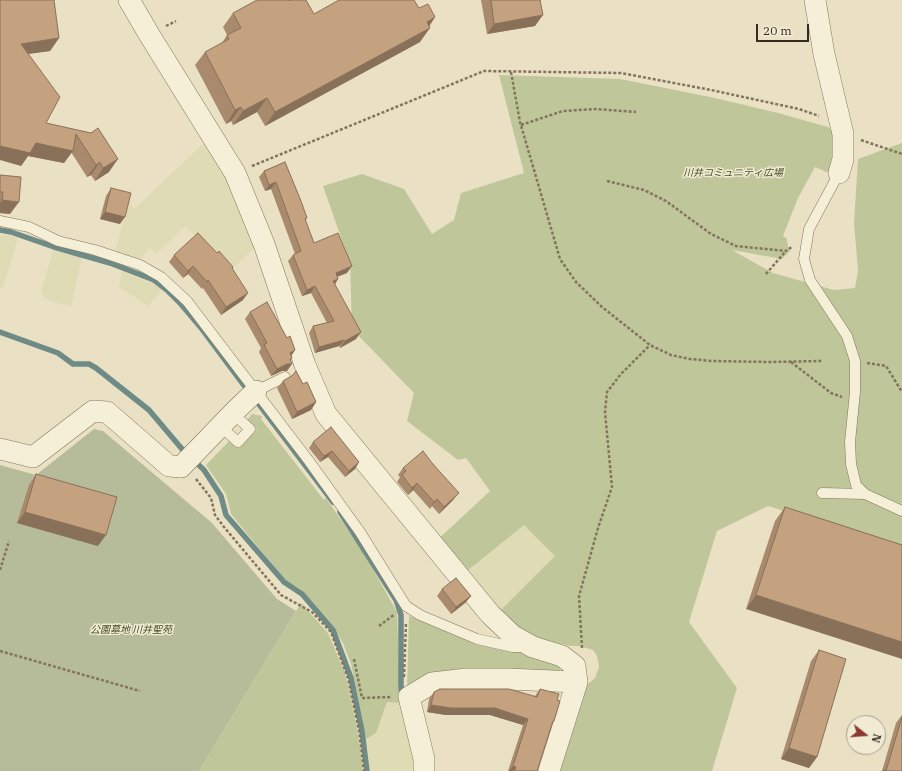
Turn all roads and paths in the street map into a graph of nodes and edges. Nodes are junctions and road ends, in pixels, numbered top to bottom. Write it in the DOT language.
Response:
graph roads {
  1 [pos="129,0"];
  2 [pos="815,0"];
  3 [pos="511,72"];
  4 [pos="636,112"];
  5 [pos="521,125"];
  6 [pos="842,130"];
  7 [pos="902,154"];
  8 [pos="235,173"];
  9 [pos="839,173"];
  10 [pos="607,181"];
  11 [pos="0,221"];
  12 [pos="805,248"];
  13 [pos="786,252"];
  14 [pos="766,274"];
  15 [pos="650,345"];
  16 [pos="823,361"];
  17 [pos="855,361"];
  18 [pos="791,362"];
  19 [pos="284,377"];
  20 [pos="256,392"];
  21 [pos="902,392"];
  22 [pos="847,398"];
  23 [pos="0,449"];
  24 [pos="184,464"];
  25 [pos="822,493"];
  26 [pos="865,494"];
  27 [pos="902,511"];
  28 [pos="8,541"];
  29 [pos="0,570"];
  30 [pos="406,606"];
  31 [pos="379,626"];
  32 [pos="533,647"];
  33 [pos="582,647"];
  34 [pos="0,651"];
  35 [pos="354,659"];
  36 [pos="577,682"];
  37 [pos="407,688"];
  38 [pos="140,691"];
  39 [pos="364,771"];
  40 [pos="424,771"];
  41 [pos="549,771"];
  1 -- 8 [label="street"];
  2 -- 6 [label="street"];
  3 -- 5 [label="path"];
  3 -- 6 [label="path"];
  3 -- 8 [label="path"];
  4 -- 5 [label="path"];
  5 -- 15 [label="path"];
  6 -- 7 [label="path"];
  6 -- 9 [label="street"];
  8 -- 32 [label="street"];
  9 -- 12 [label="lane"];
  10 -- 13 [label="path"];
  11 -- 20 [label="lane"];
  12 -- 13 [label="path"];
  12 -- 17 [label="lane"];
  13 -- 14 [label="path"];
  15 -- 18 [label="path"];
  15 -- 33 [label="path"];
  16 -- 18 [label="path"];
  17 -- 21 [label="path"];
  17 -- 26 [label="lane"];
  18 -- 22 [label="path"];
  19 -- 20 [label="lane"];
  20 -- 24 [label="street"];
  20 -- 30 [label="lane"];
  23 -- 24 [label="street"];
  24 -- 39 [label="path"];
  25 -- 26 [label="lane"];
  26 -- 27 [label="lane"];
  28 -- 29 [label="path"];
  30 -- 31 [label="path"];
  30 -- 32 [label="lane"];
  30 -- 37 [label="path"];
  32 -- 36 [label="street"];
  34 -- 38 [label="path"];
  35 -- 37 [label="path"];
  36 -- 37 [label="street"];
  36 -- 41 [label="street"];
  37 -- 40 [label="street"];
}
